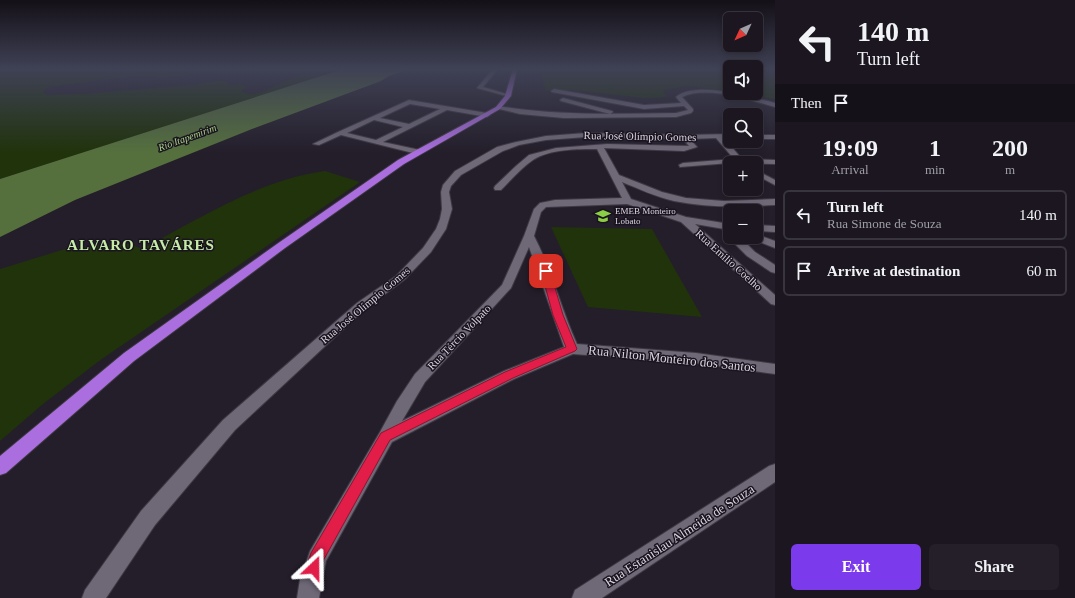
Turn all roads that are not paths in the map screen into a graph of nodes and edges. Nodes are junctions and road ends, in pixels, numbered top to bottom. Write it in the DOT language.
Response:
graph roads {
  1 [pos="507,97"];
  2 [pos="587,97"];
  3 [pos="679,97"];
  4 [pos="737,97"];
  5 [pos="558,99"];
  6 [pos="685,104"];
  7 [pos="775,105"];
  8 [pos="447,108"];
  9 [pos="498,108"];
  10 [pos="487,115"];
  11 [pos="615,115"];
  12 [pos="373,118"];
  13 [pos="408,126"];
  14 [pos="340,133"];
  15 [pos="723,136"];
  16 [pos="685,137"];
  17 [pos="763,137"];
  18 [pos="775,137"];
  19 [pos="378,142"];
  20 [pos="317,144"];
  21 [pos="600,147"];
  22 [pos="417,152"];
  23 [pos="763,162"];
  24 [pos="775,162"];
  25 [pos="723,163"];
  26 [pos="684,165"];
  27 [pos="763,176"];
  28 [pos="616,177"];
  29 [pos="775,183"];
  30 [pos="498,188"];
  31 [pos="628,201"];
  32 [pos="775,202"];
  33 [pos="684,220"];
  34 [pos="723,228"];
  35 [pos="763,228"];
  36 [pos="775,229"];
  37 [pos="529,236"];
  38 [pos="763,240"];
  39 [pos="741,244"];
  40 [pos="775,246"];
  41 [pos="775,270"];
  42 [pos="775,301"];
  43 [pos="572,349"];
  44 [pos="775,369"];
  45 [pos="386,437"];
  46 [pos="0,467"];
  47 [pos="775,472"];
  48 [pos="93,598"];
  49 [pos="308,598"];
  50 [pos="583,598"];
  1 -- 9 [label="highway"];
  2 -- 6 [label="street"];
  3 -- 6 [label="street"];
  4 -- 7 [label="street"];
  5 -- 11 [label="street"];
  6 -- 11 [label="street"];
  8 -- 10 [label="street"];
  8 -- 12 [label="street"];
  8 -- 13 [label="street"];
  9 -- 10 [label="highway"];
  9 -- 11 [label="street"];
  10 -- 22 [label="highway"];
  12 -- 13 [label="street"];
  12 -- 14 [label="street"];
  13 -- 19 [label="street"];
  14 -- 19 [label="street"];
  14 -- 20 [label="street"];
  15 -- 16 [label="street, Rua José Olímpio Gomes"];
  16 -- 21 [label="street"];
  16 -- 48 [label="street, Rua José Olímpio Gomes"];
  17 -- 18 [label="street"];
  19 -- 22 [label="street"];
  21 -- 28 [label="street"];
  21 -- 30 [label="street"];
  22 -- 46 [label="highway"];
  23 -- 24 [label="street"];
  25 -- 26 [label="street"];
  27 -- 29 [label="street"];
  28 -- 31 [label="street"];
  28 -- 32 [label="street"];
  31 -- 33 [label="street"];
  31 -- 37 [label="street, Rua Tércio Volpato"];
  33 -- 34 [label="street"];
  33 -- 42 [label="street, Rua Emilio Coelho"];
  35 -- 36 [label="street"];
  37 -- 43 [label="street"];
  37 -- 45 [label="street, Rua Tércio Volpato"];
  38 -- 40 [label="street"];
  39 -- 41 [label="street"];
  43 -- 44 [label="street, Rua Nilton Monteiro dos Santos"];
  43 -- 45 [label="street, Rua Nilton Monteiro dos Santos"];
  45 -- 49 [label="street"];
  47 -- 50 [label="street, Rua Estanislau Almeida de Souza"];
}
